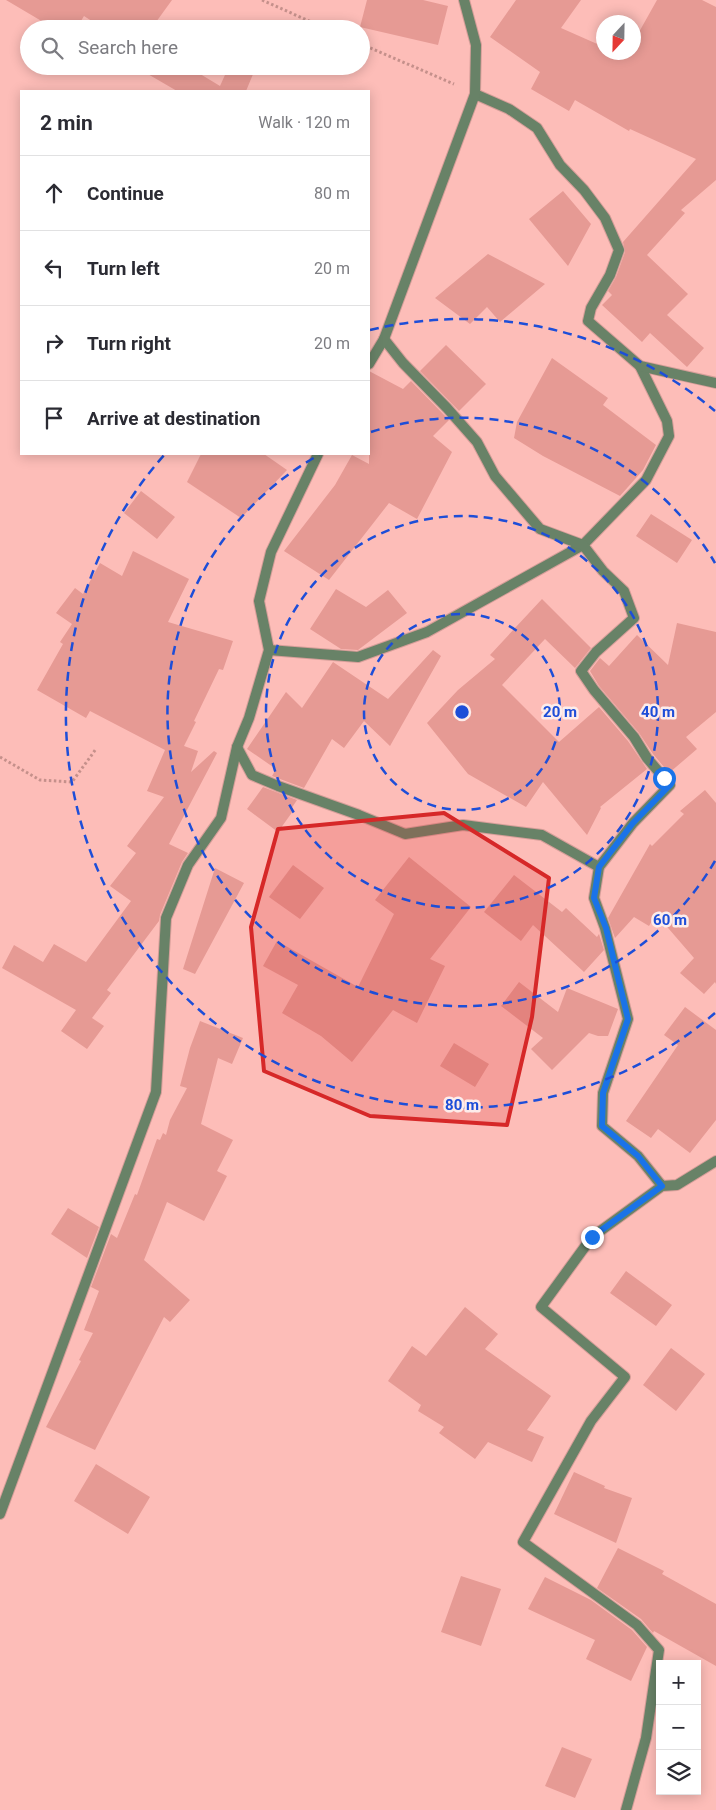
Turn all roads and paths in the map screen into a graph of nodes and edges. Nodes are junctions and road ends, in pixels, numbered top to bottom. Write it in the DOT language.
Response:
graph roads {
  1 [pos="262,0"];
  2 [pos="464,0"];
  3 [pos="308,20"];
  4 [pos="370,48"];
  5 [pos="475,94"];
  6 [pos="384,339"];
  7 [pos="370,362"];
  8 [pos="640,366"];
  9 [pos="716,383"];
  10 [pos="318,455"];
  11 [pos="583,545"];
  12 [pos="269,650"];
  13 [pos="237,747"];
  14 [pos="96,749"];
  15 [pos="0,757"];
  16 [pos="599,867"];
  17 [pos="716,1161"];
  18 [pos="662,1186"];
  19 [pos="0,1514"];
  20 [pos="626,1810"];
  1 -- 3 [label="path"];
  2 -- 5 [label="street"];
  4 -- 5 [label="path"];
  5 -- 6 [label="street"];
  5 -- 8 [label="street"];
  6 -- 7 [label="street"];
  6 -- 11 [label="street"];
  8 -- 9 [label="street"];
  8 -- 11 [label="street"];
  10 -- 12 [label="street"];
  11 -- 12 [label="street"];
  11 -- 16 [label="street"];
  12 -- 13 [label="street"];
  13 -- 16 [label="street"];
  13 -- 19 [label="street"];
  14 -- 15 [label="path"];
  16 -- 18 [label="street"];
  17 -- 18 [label="street"];
  18 -- 20 [label="street"];
}
